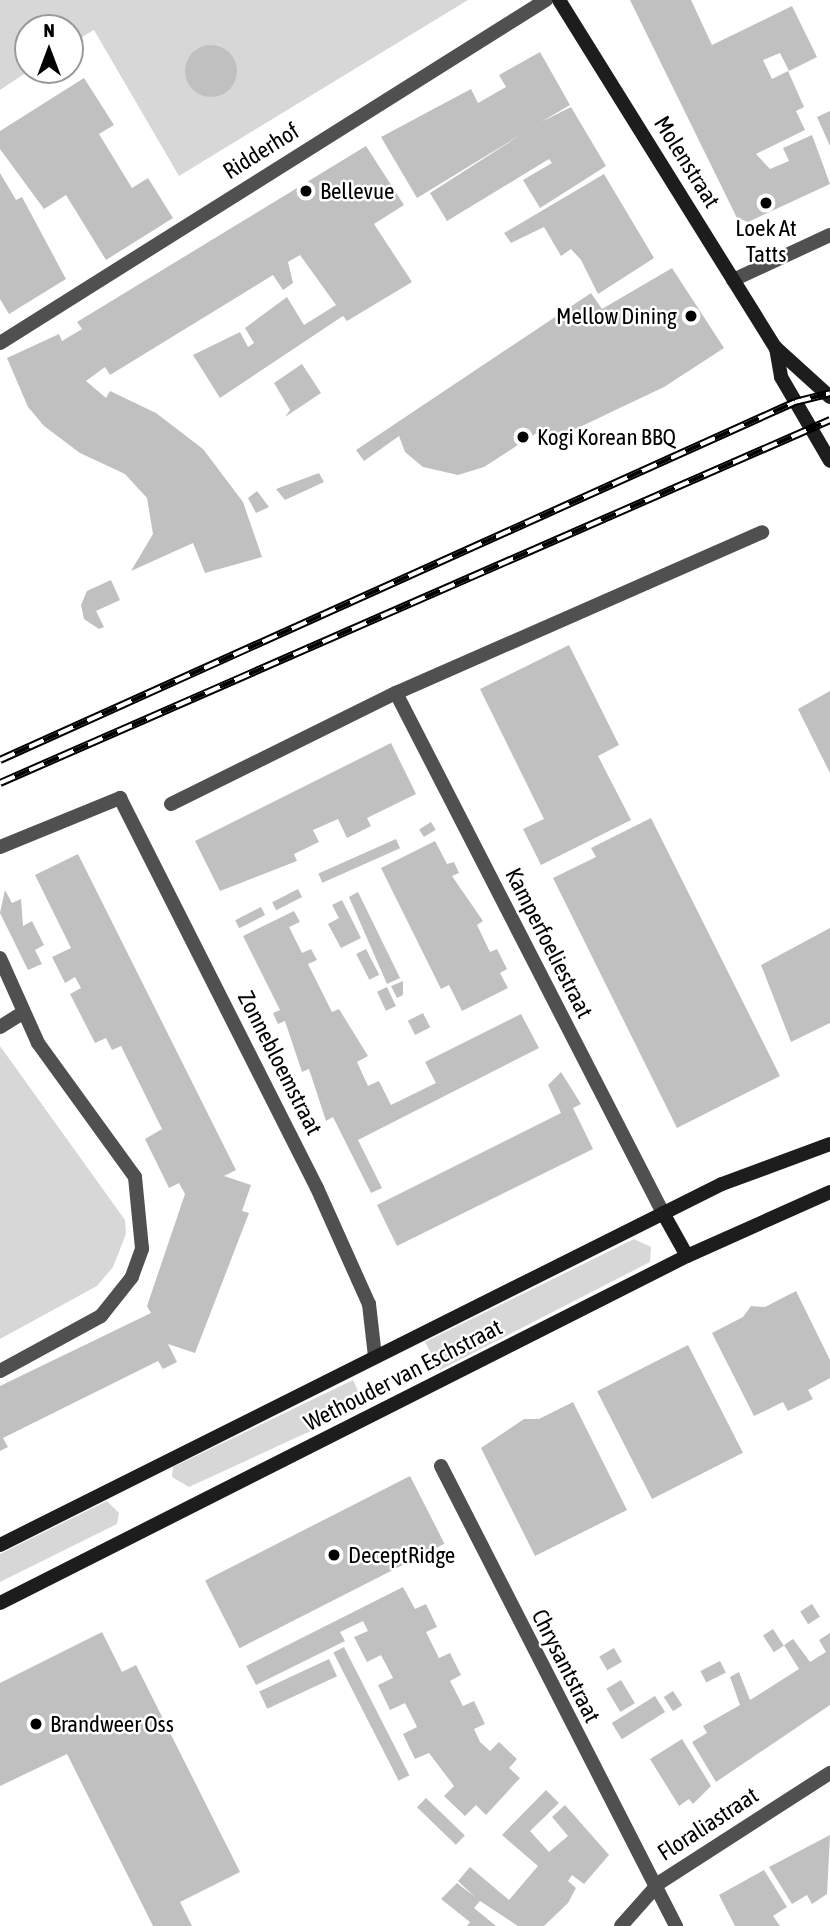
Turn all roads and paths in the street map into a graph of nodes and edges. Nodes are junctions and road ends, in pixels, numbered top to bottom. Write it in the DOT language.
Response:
graph roads {
  1 [pos="546,0"];
  2 [pos="559,0"];
  3 [pos="830,235"];
  4 [pos="733,280"];
  5 [pos="0,343"];
  6 [pos="776,348"];
  7 [pos="830,397"];
  8 [pos="830,461"];
  9 [pos="762,532"];
  10 [pos="396,693"];
  11 [pos="171,804"];
  12 [pos="0,847"];
  13 [pos="0,958"];
  14 [pos="21,1014"];
  15 [pos="0,1027"];
  16 [pos="830,1144"];
  17 [pos="830,1192"];
  18 [pos="663,1213"];
  19 [pos="687,1256"];
  20 [pos="375,1357"];
  21 [pos="0,1371"];
  22 [pos="441,1466"];
  23 [pos="0,1545"];
  24 [pos="0,1603"];
  25 [pos="830,1773"];
  26 [pos="659,1883"];
  27 [pos="621,1926"];
  28 [pos="676,1926"];
  1 -- 5 [label="street, Ridderhof"];
  2 -- 4 [label="street, Molenstraat"];
  3 -- 4 [label="street"];
  4 -- 6 [label="street, Molenstraat"];
  6 -- 7 [label="street, Molenstraat"];
  6 -- 8 [label="street, Molenstraat"];
  9 -- 10 [label="street"];
  10 -- 11 [label="street"];
  10 -- 18 [label="street, Kamperfoeliestraat"];
  12 -- 20 [label="street, Zonnebloemstraat"];
  13 -- 14 [label="street"];
  14 -- 15 [label="street"];
  14 -- 21 [label="street"];
  16 -- 18 [label="street, Wethouder van Eschstraat"];
  17 -- 19 [label="street, Wethouder van Eschstraat"];
  18 -- 19 [label="street"];
  18 -- 20 [label="street, Wethouder van Eschstraat"];
  19 -- 24 [label="street, Wethouder van Eschstraat"];
  20 -- 23 [label="street, Wethouder van Eschstraat"];
  22 -- 26 [label="street, Chrysantstraat"];
  25 -- 26 [label="street, Floraliastraat"];
  26 -- 27 [label="street, Floraliastraat"];
  26 -- 28 [label="street, Chrysantstraat"];
}
